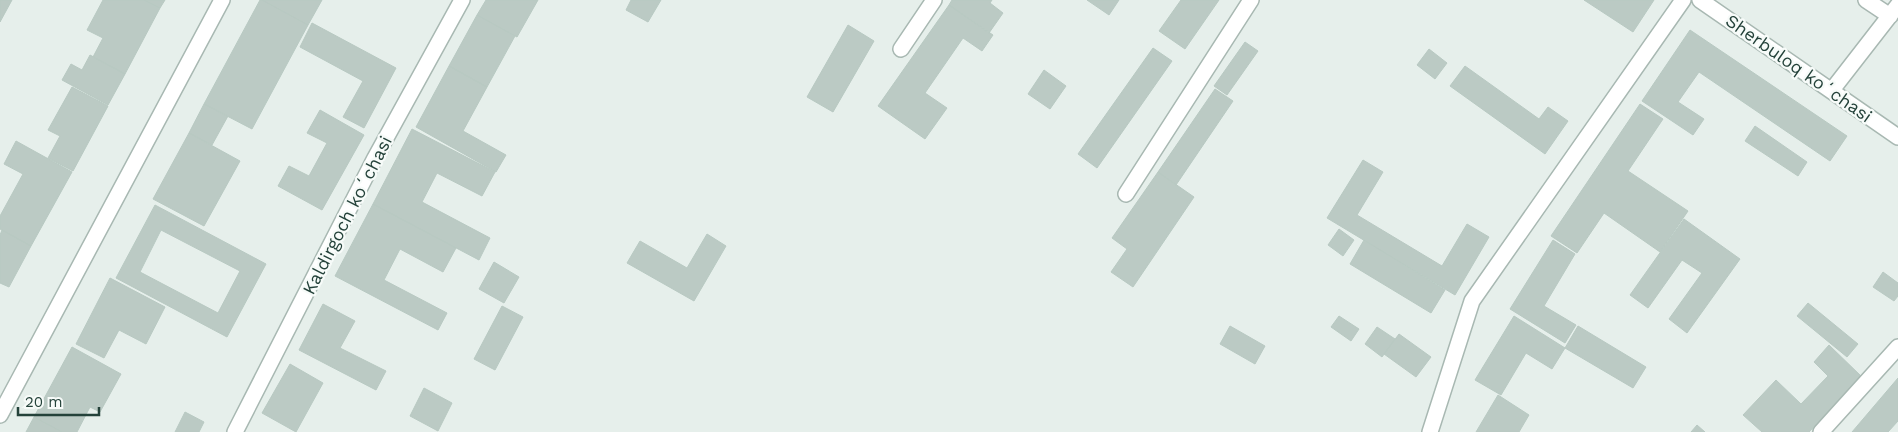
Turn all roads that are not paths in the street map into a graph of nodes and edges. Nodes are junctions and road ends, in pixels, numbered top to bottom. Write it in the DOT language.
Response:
graph roads {
  1 [pos="222,0"];
  2 [pos="462,0"];
  3 [pos="934,0"];
  4 [pos="1251,0"];
  5 [pos="1683,0"];
  6 [pos="1700,0"];
  7 [pos="1866,0"];
  8 [pos="1894,10"];
  9 [pos="901,49"];
  10 [pos="1832,90"];
  11 [pos="1898,137"];
  12 [pos="1126,194"];
  13 [pos="1898,347"];
  14 [pos="0,415"];
  15 [pos="235,432"];
  16 [pos="1430,432"];
  17 [pos="1821,432"];
  1 -- 14 [label="street"];
  2 -- 15 [label="street, Kaldirgoch koʻchasi"];
  3 -- 9 [label="street"];
  4 -- 12 [label="street"];
  5 -- 16 [label="street"];
  6 -- 10 [label="street, Sherbuloq koʻchasi"];
  7 -- 8 [label="street"];
  8 -- 10 [label="street"];
  10 -- 11 [label="street, Sherbuloq koʻchasi"];
  13 -- 17 [label="street"];
}
